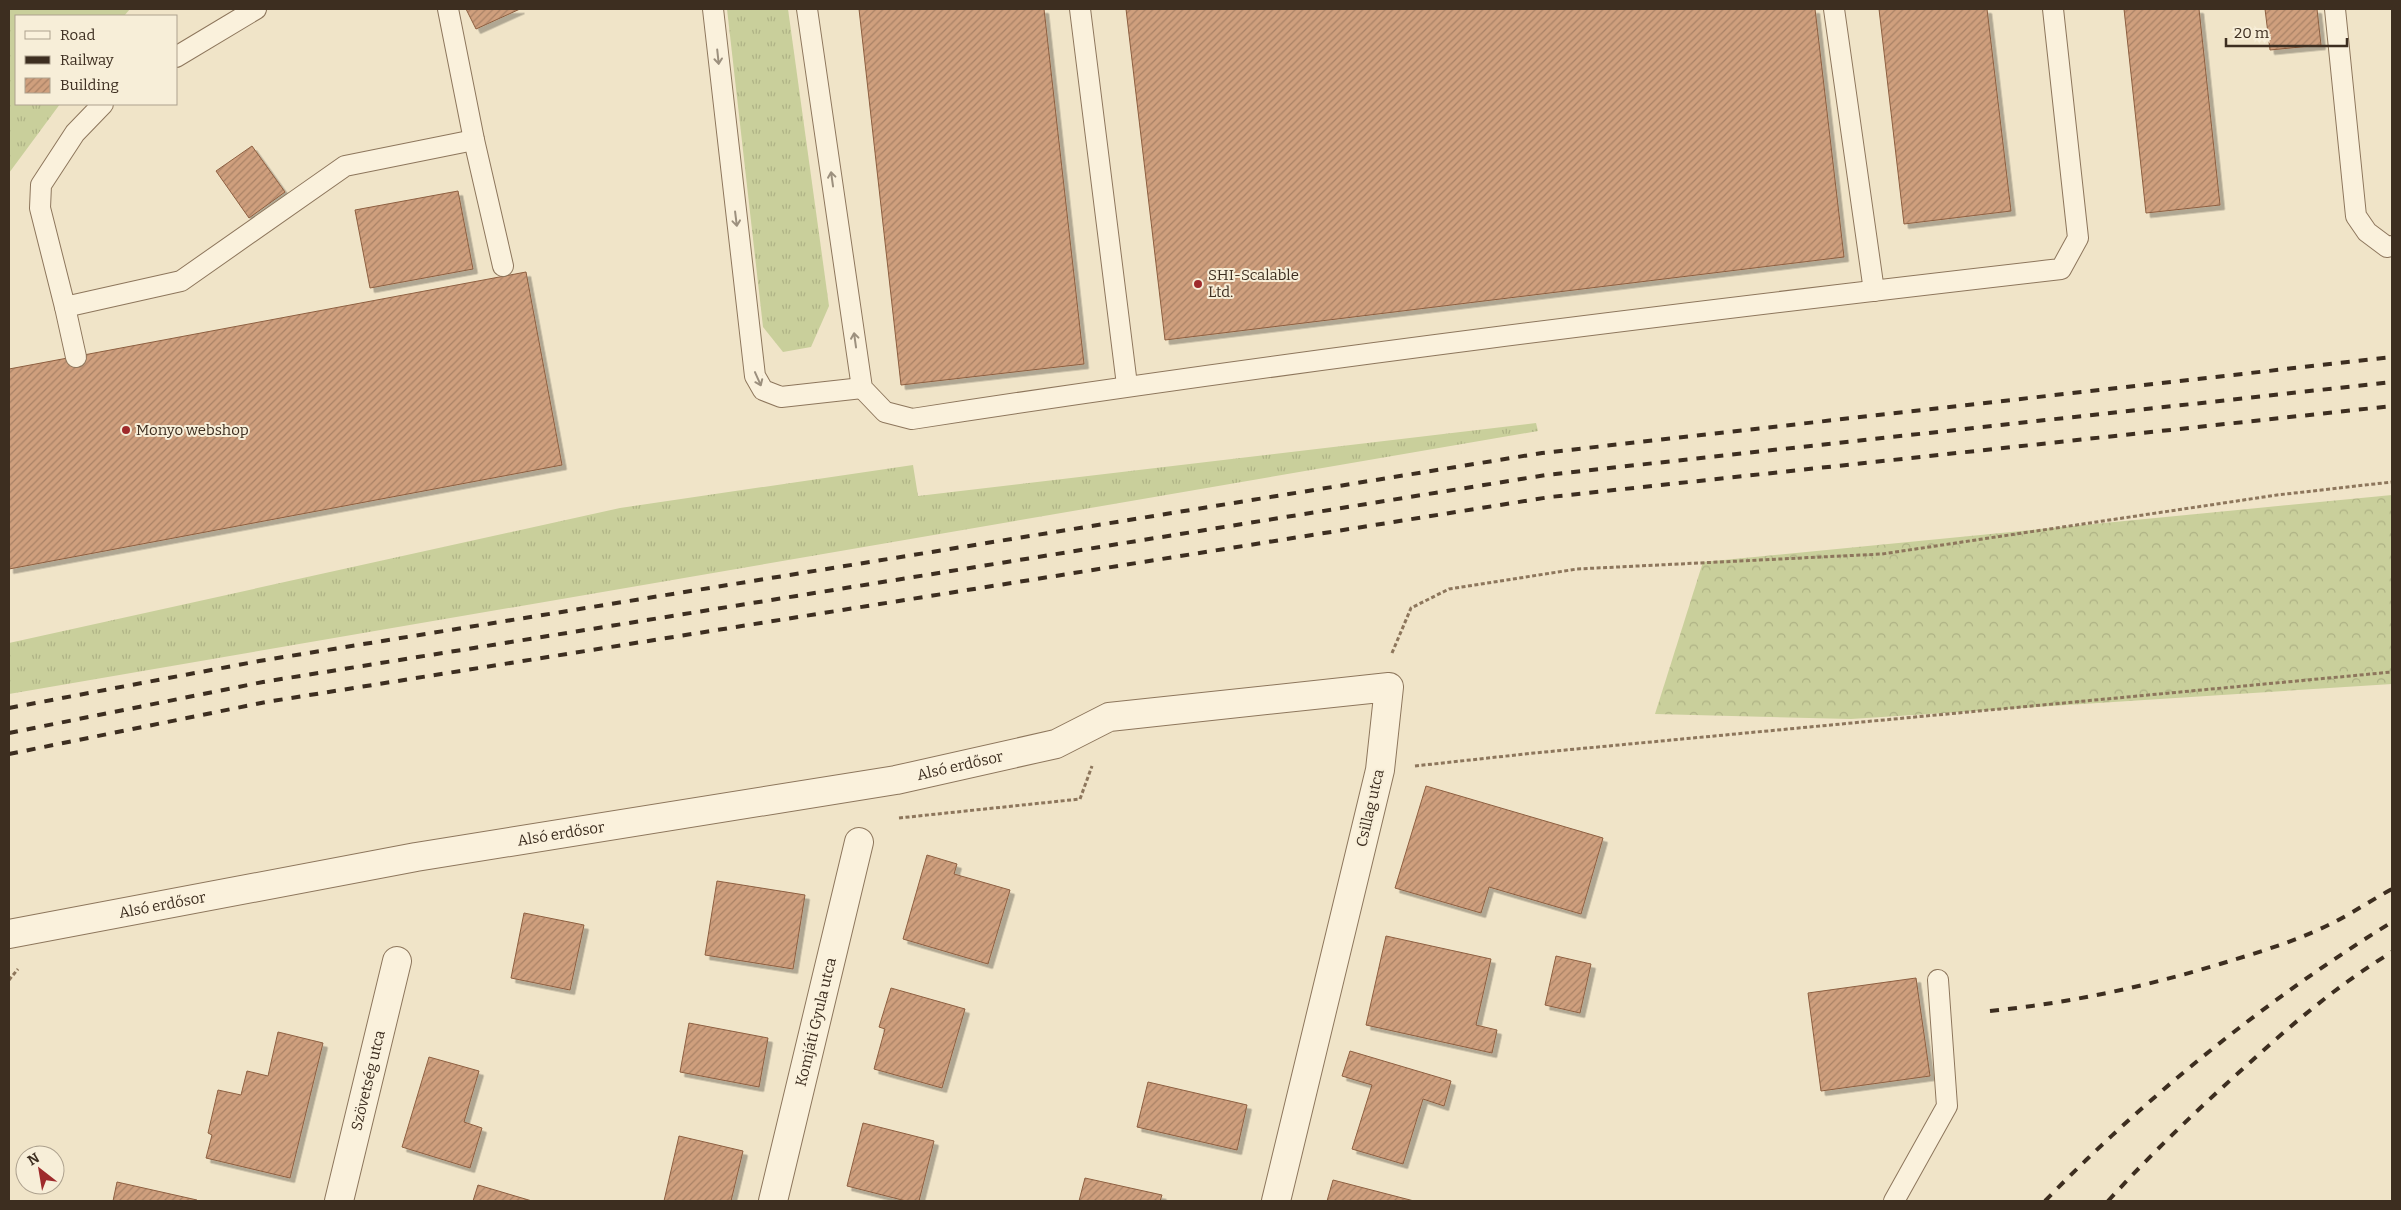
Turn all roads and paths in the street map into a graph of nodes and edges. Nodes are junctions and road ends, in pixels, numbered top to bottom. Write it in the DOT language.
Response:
graph roads {
  1 [pos="256,9"];
  2 [pos="448,9"];
  3 [pos="712,9"];
  4 [pos="807,9"];
  5 [pos="1080,9"];
  6 [pos="1834,9"];
  7 [pos="2054,9"];
  8 [pos="2335,9"];
  9 [pos="178,56"];
  10 [pos="101,105"];
  11 [pos="474,140"];
  12 [pos="2392,246"];
  13 [pos="503,266"];
  14 [pos="1874,291"];
  15 [pos="65,307"];
  16 [pos="76,357"];
  17 [pos="1127,386"];
  18 [pos="862,388"];
  19 [pos="2392,482"];
  20 [pos="2392,672"];
  21 [pos="1389,687"];
  22 [pos="1109,718"];
  23 [pos="1380,770"];
  24 [pos="893,818"];
  25 [pos="859,842"];
  26 [pos="9,934"];
  27 [pos="398,961"];
  28 [pos="1938,980"];
  29 [pos="339,1201"];
  30 [pos="773,1201"];
  31 [pos="1276,1201"];
  32 [pos="1894,1201"];
  1 -- 9 [label="lane"];
  2 -- 11 [label="lane"];
  3 -- 18 [label="lane, one-way"];
  18 -- 4 [label="lane, one-way"];
  5 -- 17 [label="lane"];
  6 -- 14 [label="lane"];
  7 -- 14 [label="lane"];
  8 -- 12 [label="lane"];
  10 -- 15 [label="lane"];
  11 -- 13 [label="lane"];
  11 -- 15 [label="lane"];
  14 -- 17 [label="lane"];
  15 -- 16 [label="lane"];
  17 -- 18 [label="lane"];
  19 -- 21 [label="path"];
  20 -- 23 [label="path"];
  21 -- 22 [label="street"];
  21 -- 23 [label="street, Csillag utca"];
  22 -- 24 [label="path"];
  22 -- 26 [label="street, Alsó erdősor"];
  23 -- 31 [label="street, Csillag utca"];
  25 -- 30 [label="street, Komjáti Gyula utca"];
  27 -- 29 [label="street, Szövetség utca"];
  28 -- 32 [label="lane"];
}
